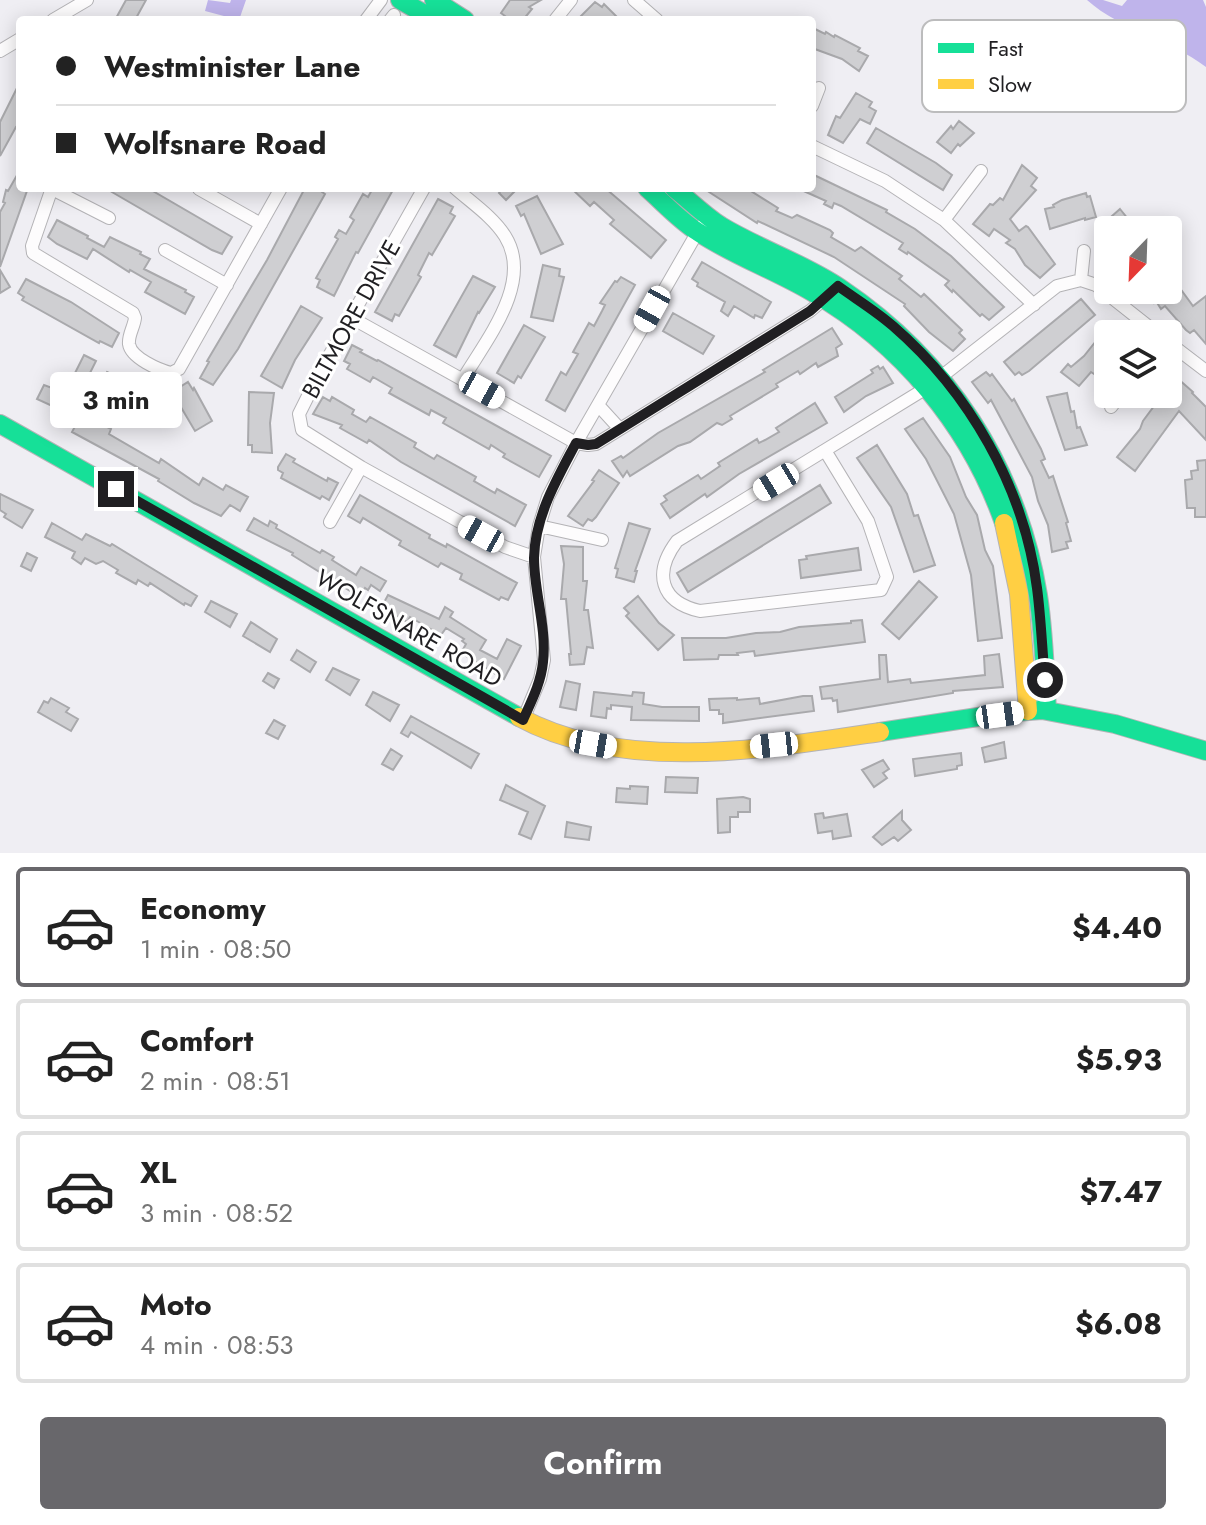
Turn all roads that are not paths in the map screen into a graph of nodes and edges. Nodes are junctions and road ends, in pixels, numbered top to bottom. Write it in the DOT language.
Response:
graph roads {
  1 [pos="87,0"];
  2 [pos="434,0"];
  3 [pos="571,0"];
  4 [pos="395,12"];
  5 [pos="63,16"];
  6 [pos="415,16"];
  7 [pos="459,16"];
  8 [pos="558,16"];
  9 [pos="819,88"];
  10 [pos="816,96"];
  11 [pos="816,148"];
  12 [pos="981,171"];
  13 [pos="51,192"];
  14 [pos="60,192"];
  15 [pos="204,192"];
  16 [pos="279,192"];
  17 [pos="422,192"];
  18 [pos="459,192"];
  19 [pos="653,192"];
  20 [pos="677,192"];
  21 [pos="109,218"];
  22 [pos="944,220"];
  23 [pos="261,224"];
  24 [pos="702,224"];
  25 [pos="165,250"];
  26 [pos="1084,251"];
  27 [pos="1081,280"];
  28 [pos="227,285"];
  29 [pos="832,293"];
  30 [pos="1034,305"];
  31 [pos="350,317"];
  32 [pos="1140,320"];
  33 [pos="1182,353"];
  34 [pos="1206,371"];
  35 [pos="463,379"];
  36 [pos="935,382"];
  37 [pos="598,405"];
  38 [pos="0,424"];
  39 [pos="619,428"];
  40 [pos="576,443"];
  41 [pos="826,452"];
  42 [pos="361,467"];
  43 [pos="330,522"];
  44 [pos="539,526"];
  45 [pos="602,540"];
  46 [pos="534,557"];
  47 [pos="1047,710"];
  48 [pos="1028,711"];
  49 [pos="523,720"];
  50 [pos="1206,751"];
  1 -- 5 [label="street"];
  2 -- 7 [label="street"];
  3 -- 8 [label="street"];
  4 -- 6 [label="street"];
  9 -- 10 [label="street"];
  11 -- 22 [label="street"];
  12 -- 22 [label="street"];
  13 -- 28 [label="street"];
  14 -- 21 [label="street"];
  15 -- 23 [label="street"];
  16 -- 23 [label="street"];
  17 -- 31 [label="street, BILTMORE DRIVE"];
  18 -- 35 [label="street"];
  19 -- 24 [label="street"];
  20 -- 24 [label="street"];
  22 -- 30 [label="street"];
  23 -- 28 [label="street"];
  24 -- 29 [label="street"];
  24 -- 37 [label="street"];
  25 -- 28 [label="street"];
  26 -- 27 [label="street"];
  27 -- 30 [label="street"];
  27 -- 32 [label="street"];
  29 -- 36 [label="street"];
  29 -- 39 [label="street"];
  30 -- 36 [label="street"];
  31 -- 35 [label="street"];
  31 -- 42 [label="street, BILTMORE DRIVE"];
  33 -- 34 [label="street"];
  35 -- 40 [label="street"];
  36 -- 41 [label="street"];
  36 -- 47 [label="street"];
  36 -- 48 [label="street"];
  37 -- 39 [label="street"];
  37 -- 40 [label="street"];
  38 -- 49 [label="street, WOLFSNARE ROAD"];
  39 -- 40 [label="street"];
  40 -- 44 [label="street"];
  41 -- 41 [label="street"];
  42 -- 43 [label="street"];
  42 -- 46 [label="street, BILTMORE DRIVE"];
  44 -- 45 [label="street"];
  44 -- 46 [label="street"];
  46 -- 49 [label="street"];
  47 -- 48 [label="street, WOLFSNARE ROAD"];
  47 -- 50 [label="street, WOLFSNARE ROAD"];
  48 -- 49 [label="street, WOLFSNARE ROAD"];
}
